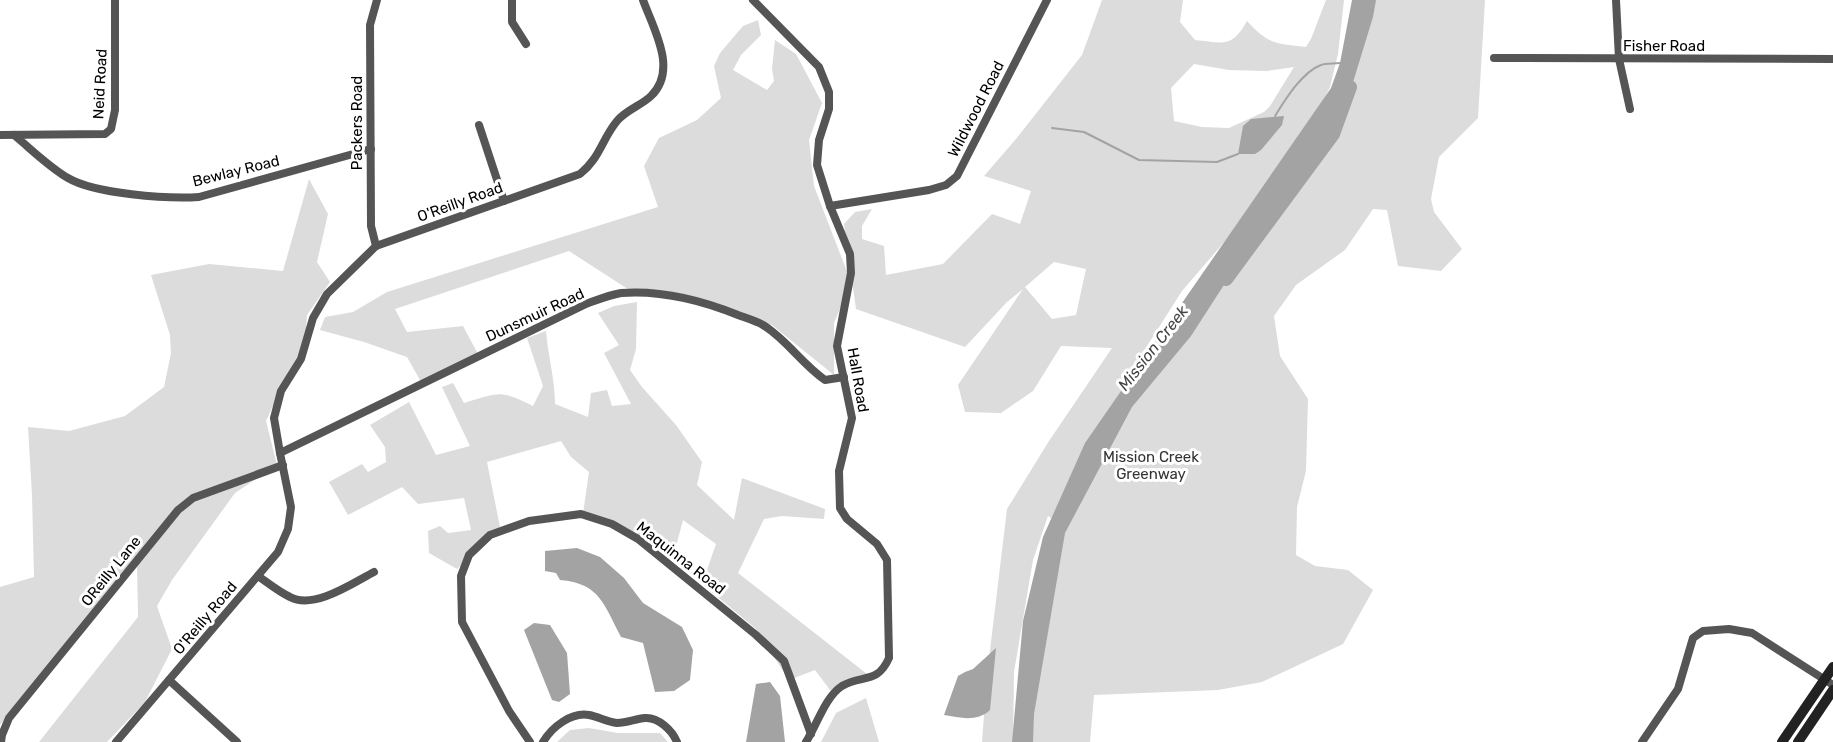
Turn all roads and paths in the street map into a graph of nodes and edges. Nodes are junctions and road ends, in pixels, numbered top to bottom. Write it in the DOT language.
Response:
graph roads {
  1 [pos="115,0"];
  2 [pos="377,0"];
  3 [pos="512,0"];
  4 [pos="643,0"];
  5 [pos="753,0"];
  6 [pos="1047,0"];
  7 [pos="1616,0"];
  8 [pos="526,45"];
  9 [pos="1494,58"];
  10 [pos="1619,59"];
  11 [pos="1833,59"];
  12 [pos="1630,110"];
  13 [pos="479,125"];
  14 [pos="0,135"];
  15 [pos="14,135"];
  16 [pos="371,149"];
  17 [pos="504,201"];
  18 [pos="830,206"];
  19 [pos="376,246"];
  20 [pos="844,377"];
  21 [pos="280,453"];
  22 [pos="283,465"];
  23 [pos="374,572"];
  24 [pos="258,576"];
  25 [pos="1833,667"];
  26 [pos="169,680"];
  27 [pos="1829,683"];
  28 [pos="1833,690"];
  29 [pos="811,734"];
  30 [pos="1,742"];
  31 [pos="116,742"];
  32 [pos="237,742"];
  33 [pos="530,742"];
  34 [pos="543,742"];
  35 [pos="676,742"];
  36 [pos="806,742"];
  37 [pos="1642,742"];
  38 [pos="1782,742"];
  39 [pos="1798,742"];
  1 -- 15 [label="street, Neid Road"];
  2 -- 16 [label="street, Packers Road"];
  3 -- 8 [label="street"];
  4 -- 17 [label="street, O'Reilly Road"];
  5 -- 18 [label="street, Hall Road"];
  6 -- 18 [label="street, Wildwood Road"];
  7 -- 10 [label="street"];
  9 -- 10 [label="street, Fisher Road"];
  10 -- 11 [label="street, Fisher Road"];
  10 -- 12 [label="street"];
  13 -- 17 [label="street"];
  14 -- 15 [label="street, Neid Road"];
  15 -- 16 [label="street, Bewlay Road"];
  16 -- 19 [label="street, Packers Road"];
  17 -- 19 [label="street, O'Reilly Road"];
  18 -- 20 [label="street, Hall Road"];
  19 -- 21 [label="street, O'Reilly Road"];
  20 -- 21 [label="street, Dunsmuir Road"];
  20 -- 29 [label="street, Hall Road"];
  21 -- 22 [label="street"];
  22 -- 24 [label="street, O'Reilly Road"];
  22 -- 30 [label="street, OReilly Lane"];
  23 -- 24 [label="street"];
  24 -- 26 [label="street, O'Reilly Road"];
  25 -- 27 [label="main road"];
  26 -- 31 [label="street, O'Reilly Road"];
  26 -- 32 [label="street"];
  27 -- 37 [label="street"];
  27 -- 38 [label="main road"];
  28 -- 39 [label="main road"];
  29 -- 33 [label="street, Maquinna Road"];
  29 -- 36 [label="street, Hall Road"];
  34 -- 35 [label="street"];
}
